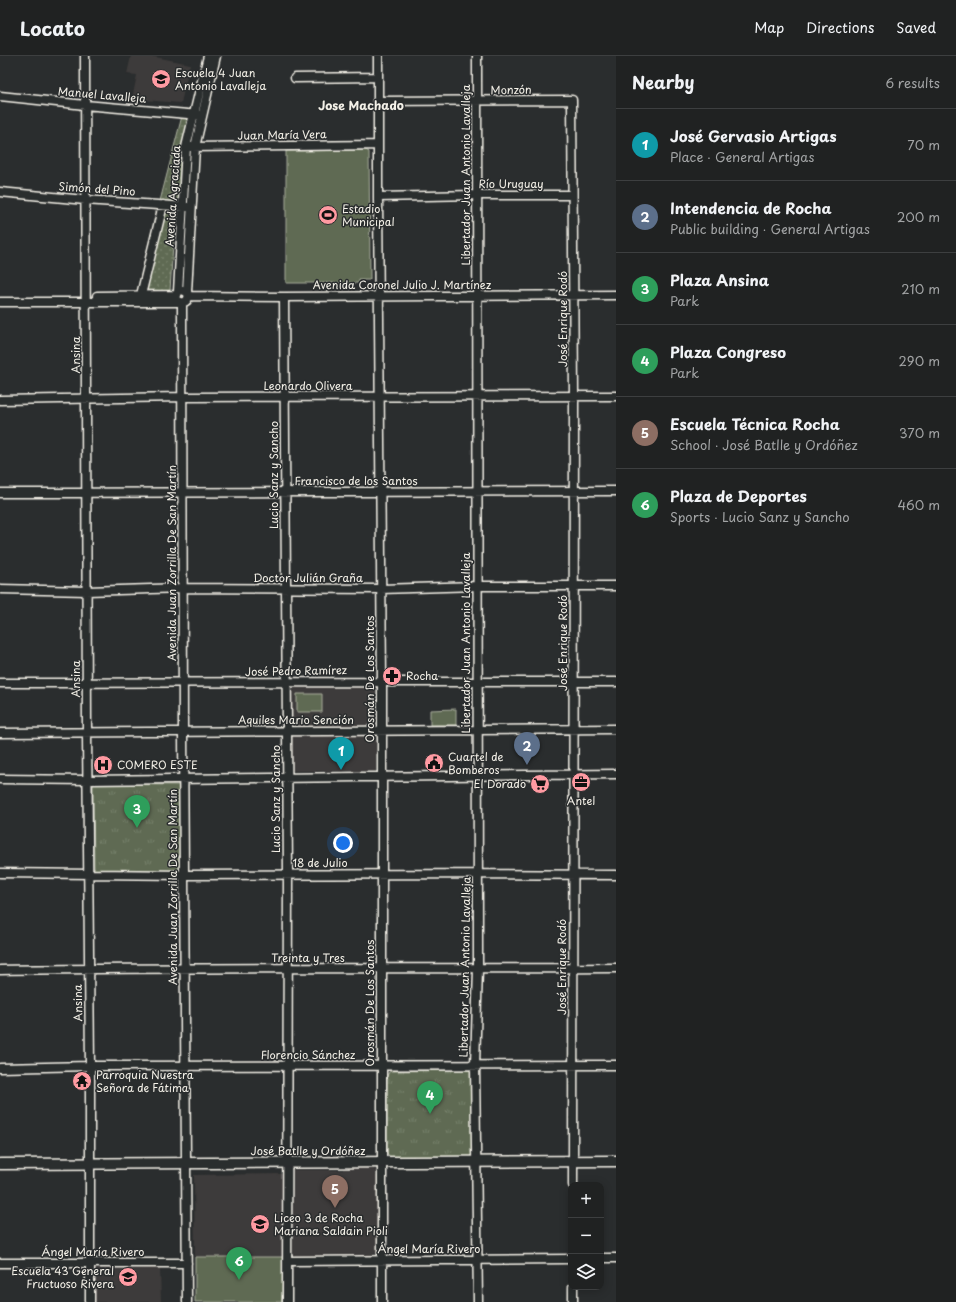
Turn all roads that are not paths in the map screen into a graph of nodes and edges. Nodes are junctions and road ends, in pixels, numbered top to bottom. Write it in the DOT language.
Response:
graph roads {
  1 [pos="85,56"];
  2 [pos="213,56"];
  3 [pos="378,56"];
  4 [pos="477,56"];
  5 [pos="378,77"];
  6 [pos="295,78"];
  7 [pos="0,96"];
  8 [pos="572,100"];
  9 [pos="377,101"];
  10 [pos="476,102"];
  11 [pos="85,105"];
  12 [pos="198,114"];
  13 [pos="378,145"];
  14 [pos="191,147"];
  15 [pos="0,192"];
  16 [pos="476,195"];
  17 [pos="572,195"];
  18 [pos="378,197"];
  19 [pos="85,200"];
  20 [pos="163,205"];
  21 [pos="182,206"];
  22 [pos="192,207"];
  23 [pos="141,295"];
  24 [pos="616,295"];
  25 [pos="182,296"];
  26 [pos="379,296"];
  27 [pos="477,296"];
  28 [pos="573,296"];
  29 [pos="0,297"];
  30 [pos="284,297"];
  31 [pos="86,299"];
  32 [pos="0,302"];
  33 [pos="379,396"];
  34 [pos="477,396"];
  35 [pos="574,396"];
  36 [pos="616,396"];
  37 [pos="183,397"];
  38 [pos="284,397"];
  39 [pos="87,399"];
  40 [pos="0,400"];
  41 [pos="574,491"];
  42 [pos="616,491"];
  43 [pos="379,492"];
  44 [pos="477,492"];
  45 [pos="0,493"];
  46 [pos="183,493"];
  47 [pos="285,493"];
  48 [pos="87,494"];
  49 [pos="477,586"];
  50 [pos="574,586"];
  51 [pos="616,586"];
  52 [pos="183,588"];
  53 [pos="0,589"];
  54 [pos="286,589"];
  55 [pos="381,589"];
  56 [pos="87,591"];
  57 [pos="478,681"];
  58 [pos="382,682"];
  59 [pos="574,682"];
  60 [pos="616,682"];
  61 [pos="0,683"];
  62 [pos="87,683"];
  63 [pos="183,683"];
  64 [pos="286,683"];
  65 [pos="616,729"];
  66 [pos="478,730"];
  67 [pos="574,730"];
  68 [pos="286,731"];
  69 [pos="382,731"];
  70 [pos="182,732"];
  71 [pos="0,733"];
  72 [pos="87,733"];
  73 [pos="574,774"];
  74 [pos="616,774"];
  75 [pos="382,776"];
  76 [pos="477,776"];
  77 [pos="287,777"];
  78 [pos="0,779"];
  79 [pos="183,779"];
  80 [pos="88,780"];
  81 [pos="0,874"];
  82 [pos="88,874"];
  83 [pos="288,874"];
  84 [pos="381,874"];
  85 [pos="477,874"];
  86 [pos="184,875"];
  87 [pos="573,875"];
  88 [pos="616,875"];
  89 [pos="185,968"];
  90 [pos="573,968"];
  91 [pos="616,968"];
  92 [pos="89,969"];
  93 [pos="288,969"];
  94 [pos="382,969"];
  95 [pos="478,969"];
  96 [pos="0,970"];
  97 [pos="381,1065"];
  98 [pos="475,1065"];
  99 [pos="572,1065"];
  100 [pos="616,1065"];
  101 [pos="90,1066"];
  102 [pos="185,1066"];
  103 [pos="288,1066"];
  104 [pos="0,1068"];
  105 [pos="616,1161"];
  106 [pos="382,1162"];
  107 [pos="477,1162"];
  108 [pos="573,1162"];
  109 [pos="288,1163"];
  110 [pos="0,1164"];
  111 [pos="90,1164"];
  112 [pos="187,1164"];
  113 [pos="573,1182"];
  114 [pos="604,1258"];
  115 [pos="616,1258"];
  116 [pos="568,1259"];
  117 [pos="478,1260"];
  118 [pos="287,1261"];
  119 [pos="382,1261"];
  120 [pos="0,1263"];
  121 [pos="90,1263"];
  122 [pos="187,1263"];
  123 [pos="573,1290"];
  124 [pos="90,1302"];
  125 [pos="187,1302"];
  126 [pos="287,1302"];
  127 [pos="382,1302"];
  128 [pos="478,1302"];
  129 [pos="573,1302"];
  1 -- 11 [label="street, Ansina"];
  2 -- 12 [label="street, Avenida Agraciada"];
  3 -- 5 [label="street, Orosmán De Los Santos"];
  4 -- 10 [label="street, Libertador Juan Antonio Lavalleja"];
  5 -- 6 [label="street"];
  5 -- 9 [label="street, Orosmán De Los Santos"];
  7 -- 11 [label="street, Manuel Lavalleja"];
  8 -- 10 [label="street, Monzón"];
  8 -- 17 [label="street, José Enrique Rodó"];
  9 -- 10 [label="street, Monzón"];
  9 -- 13 [label="street, Orosmán De Los Santos"];
  10 -- 16 [label="street, Libertador Juan Antonio Lavalleja"];
  11 -- 12 [label="street, Manuel Lavalleja"];
  11 -- 19 [label="street, Ansina"];
  12 -- 14 [label="street, Avenida Agraciada"];
  13 -- 14 [label="street, Juan María Vera"];
  13 -- 18 [label="street, Orosmán De Los Santos"];
  14 -- 21 [label="street, Avenida Agraciada"];
  14 -- 22 [label="street, Avenida Agraciada"];
  15 -- 19 [label="street, Simón del Pino"];
  16 -- 17 [label="street, Río Uruguay"];
  16 -- 18 [label="street, Río Uruguay"];
  16 -- 27 [label="street, Libertador Juan Antonio Lavalleja"];
  17 -- 28 [label="street, José Enrique Rodó"];
  18 -- 26 [label="street, Orosmán De Los Santos"];
  19 -- 20 [label="street, Simón del Pino"];
  19 -- 31 [label="street, Ansina"];
  20 -- 21 [label="street, Simón del Pino"];
  20 -- 23 [label="street"];
  21 -- 22 [label="street, Simón del Pino"];
  21 -- 25 [label="street, Avenida Agraciada"];
  22 -- 25 [label="street, Avenida Agraciada"];
  23 -- 25 [label="street, Avenida Coronel Julio J. Martínez"];
  23 -- 31 [label="street, Avenida Coronel Julio J. Martínez"];
  24 -- 28 [label="street, Avenida Coronel Julio J. Martínez"];
  25 -- 30 [label="street, Avenida Coronel Julio J. Martínez"];
  25 -- 31 [label="street, Avenida Coronel Julio J. Martínez"];
  25 -- 37 [label="street, Avenida Juan Zorrilla De San Martín"];
  26 -- 27 [label="street, Avenida Coronel Julio J. Martínez"];
  26 -- 30 [label="street, Avenida Coronel Julio J. Martínez"];
  26 -- 33 [label="street, Orosmán De Los Santos"];
  27 -- 28 [label="street, Avenida Coronel Julio J. Martínez"];
  27 -- 34 [label="street, Libertador Juan Antonio Lavalleja"];
  28 -- 35 [label="street, José Enrique Rodó"];
  29 -- 31 [label="street, Avenida Coronel Julio J. Martínez"];
  30 -- 38 [label="street, Lucio Sanz y Sancho"];
  31 -- 32 [label="street, Avenida Coronel Julio J. Martínez"];
  31 -- 39 [label="street, Ansina"];
  33 -- 34 [label="street, Leonardo Olivera"];
  33 -- 38 [label="street, Leonardo Olivera"];
  33 -- 43 [label="street, Orosmán De Los Santos"];
  34 -- 35 [label="street, Leonardo Olivera"];
  34 -- 44 [label="street, Libertador Juan Antonio Lavalleja"];
  35 -- 36 [label="street, Leonardo Olivera"];
  35 -- 41 [label="street, José Enrique Rodó"];
  37 -- 38 [label="street, Leonardo Olivera"];
  37 -- 39 [label="street, Leonardo Olivera"];
  37 -- 46 [label="street, Avenida Juan Zorrilla De San Martín"];
  38 -- 47 [label="street, Lucio Sanz y Sancho"];
  39 -- 40 [label="street, Leonardo Olivera"];
  39 -- 48 [label="street, Ansina"];
  41 -- 42 [label="street, Francisco de los Santos"];
  41 -- 44 [label="street, Francisco de los Santos"];
  41 -- 50 [label="street, José Enrique Rodó"];
  43 -- 44 [label="street, Francisco de los Santos"];
  43 -- 47 [label="street, Francisco de los Santos"];
  43 -- 55 [label="street, Orosmán De Los Santos"];
  44 -- 49 [label="street, Libertador Juan Antonio Lavalleja"];
  45 -- 48 [label="street, Francisco de los Santos"];
  46 -- 47 [label="street, Francisco de los Santos"];
  46 -- 48 [label="street, Francisco de los Santos"];
  46 -- 52 [label="street, Avenida Juan Zorrilla De San Martín"];
  47 -- 54 [label="street, Lucio Sanz y Sancho"];
  48 -- 56 [label="street, Ansina"];
  49 -- 50 [label="street, Doctor Julián Graña"];
  49 -- 55 [label="street, Doctor Julián Graña"];
  49 -- 57 [label="street, Libertador Juan Antonio Lavalleja"];
  50 -- 51 [label="street, Doctor Julián Graña"];
  50 -- 59 [label="street, José Enrique Rodó"];
  52 -- 54 [label="street, Doctor Julián Graña"];
  52 -- 56 [label="street, Doctor Julián Graña"];
  52 -- 63 [label="street, Avenida Juan Zorrilla De San Martín"];
  53 -- 56 [label="street, Doctor Julián Graña"];
  54 -- 55 [label="street, Doctor Julián Graña"];
  54 -- 64 [label="street, Lucio Sanz y Sancho"];
  55 -- 58 [label="street, Orosmán De Los Santos"];
  56 -- 62 [label="street, Ansina"];
  57 -- 58 [label="street, José Pedro Ramírez"];
  57 -- 59 [label="street, José Pedro Ramírez"];
  57 -- 66 [label="street, Libertador Juan Antonio Lavalleja"];
  58 -- 64 [label="street, José Pedro Ramírez"];
  58 -- 69 [label="street, Orosmán De Los Santos"];
  59 -- 60 [label="street, José Pedro Ramírez"];
  59 -- 67 [label="street, José Enrique Rodó"];
  61 -- 62 [label="street, José Pedro Ramírez"];
  62 -- 63 [label="street, José Pedro Ramírez"];
  62 -- 72 [label="street, Ansina"];
  63 -- 64 [label="street, José Pedro Ramírez"];
  63 -- 70 [label="street, Avenida Juan Zorrilla De San Martín"];
  64 -- 68 [label="street, Lucio Sanz y Sancho"];
  65 -- 67 [label="street, Aquiles Mario Sención"];
  66 -- 67 [label="street, Aquiles Mario Sención"];
  66 -- 69 [label="street, Aquiles Mario Sención"];
  66 -- 76 [label="street, Libertador Juan Antonio Lavalleja"];
  67 -- 73 [label="street, José Enrique Rodó"];
  68 -- 69 [label="street, Aquiles Mario Sención"];
  68 -- 70 [label="street, Aquiles Mario Sención"];
  68 -- 77 [label="street, Lucio Sanz y Sancho"];
  69 -- 75 [label="street, Orosmán De Los Santos"];
  70 -- 72 [label="street, Aquiles Mario Sención"];
  70 -- 79 [label="street, Avenida Juan Zorrilla De San Martín"];
  71 -- 72 [label="street, Aquiles Mario Sención"];
  72 -- 80 [label="street, Ansina"];
  73 -- 74 [label="street"];
  73 -- 76 [label="street"];
  73 -- 87 [label="street, José Enrique Rodó"];
  75 -- 76 [label="street"];
  75 -- 77 [label="street"];
  75 -- 84 [label="street, Orosmán De Los Santos"];
  76 -- 85 [label="street, Libertador Juan Antonio Lavalleja"];
  77 -- 79 [label="street"];
  77 -- 83 [label="street, Lucio Sanz y Sancho"];
  78 -- 80 [label="street"];
  79 -- 80 [label="street"];
  79 -- 86 [label="street, Avenida Juan Zorrilla De San Martín"];
  80 -- 82 [label="street, Ansina"];
  81 -- 82 [label="street, 18 de Julio"];
  82 -- 86 [label="street, 18 de Julio"];
  82 -- 92 [label="street, Ansina"];
  83 -- 84 [label="street, 18 de Julio"];
  83 -- 86 [label="street, 18 de Julio"];
  83 -- 93 [label="street, Lucio Sanz y Sancho"];
  84 -- 85 [label="street, 18 de Julio"];
  84 -- 94 [label="street, Orosmán De Los Santos"];
  85 -- 87 [label="street, 18 de Julio"];
  85 -- 95 [label="street, Libertador Juan Antonio Lavalleja"];
  86 -- 89 [label="street, Avenida Juan Zorrilla De San Martín"];
  87 -- 88 [label="street, 18 de Julio"];
  87 -- 90 [label="street, José Enrique Rodó"];
  89 -- 92 [label="street, Treinta y Tres"];
  89 -- 93 [label="street, Treinta y Tres"];
  89 -- 102 [label="street, Avenida Juan Zorrilla De San Martín"];
  90 -- 91 [label="street, Treinta y Tres"];
  90 -- 95 [label="street, Treinta y Tres"];
  90 -- 99 [label="street, José Enrique Rodó"];
  92 -- 96 [label="street, Treinta y Tres"];
  92 -- 101 [label="street, Ansina"];
  93 -- 94 [label="street, Treinta y Tres"];
  93 -- 103 [label="street, Lucio Sanz y Sancho"];
  94 -- 95 [label="street, Treinta y Tres"];
  94 -- 97 [label="street, Orosmán De Los Santos"];
  95 -- 98 [label="street, Libertador Juan Antonio Lavalleja"];
  97 -- 98 [label="street, Florencio Sánchez"];
  97 -- 103 [label="street, Florencio Sánchez"];
  97 -- 106 [label="street, Orosmán De Los Santos"];
  98 -- 99 [label="street, Florencio Sánchez"];
  98 -- 107 [label="street, Libertador Juan Antonio Lavalleja"];
  99 -- 100 [label="street, Florencio Sánchez"];
  99 -- 108 [label="street, José Enrique Rodó"];
  101 -- 102 [label="street, Florencio Sánchez"];
  101 -- 104 [label="street, Florencio Sánchez"];
  101 -- 111 [label="street, Ansina"];
  102 -- 103 [label="street, Florencio Sánchez"];
  102 -- 112 [label="street, Avenida Juan Zorrilla De San Martín"];
  103 -- 109 [label="street, Lucio Sanz y Sancho"];
  105 -- 108 [label="main road, José Batlle y Ordóñez"];
  106 -- 107 [label="main road, José Batlle y Ordóñez"];
  106 -- 109 [label="main road, José Batlle y Ordóñez"];
  106 -- 119 [label="street, Orosmán De Los Santos"];
  107 -- 108 [label="main road, José Batlle y Ordóñez"];
  107 -- 117 [label="street, Libertador Juan Antonio Lavalleja"];
  108 -- 113 [label="street, José Enrique Rodó"];
  109 -- 112 [label="main road, José Batlle y Ordóñez"];
  109 -- 118 [label="street, Lucio Sanz y Sancho"];
  110 -- 111 [label="main road, José Batlle y Ordóñez"];
  111 -- 112 [label="main road, José Batlle y Ordóñez"];
  111 -- 121 [label="street, Ansina"];
  112 -- 122 [label="street, Avenida Juan Zorrilla De San Martín"];
  114 -- 115 [label="street"];
  116 -- 117 [label="street, Ángel María Rivero"];
  117 -- 119 [label="street, Ángel María Rivero"];
  117 -- 128 [label="street, Libertador Juan Antonio Lavalleja"];
  118 -- 119 [label="street, Ángel María Rivero"];
  118 -- 126 [label="street, Lucio Sanz y Sancho"];
  119 -- 127 [label="street, Orosmán De Los Santos"];
  120 -- 121 [label="street, Ángel María Rivero"];
  121 -- 122 [label="street, Ángel María Rivero"];
  121 -- 124 [label="street, Ansina"];
  122 -- 125 [label="street, Avenida Juan Zorrilla De San Martín"];
  123 -- 129 [label="street"];
}
